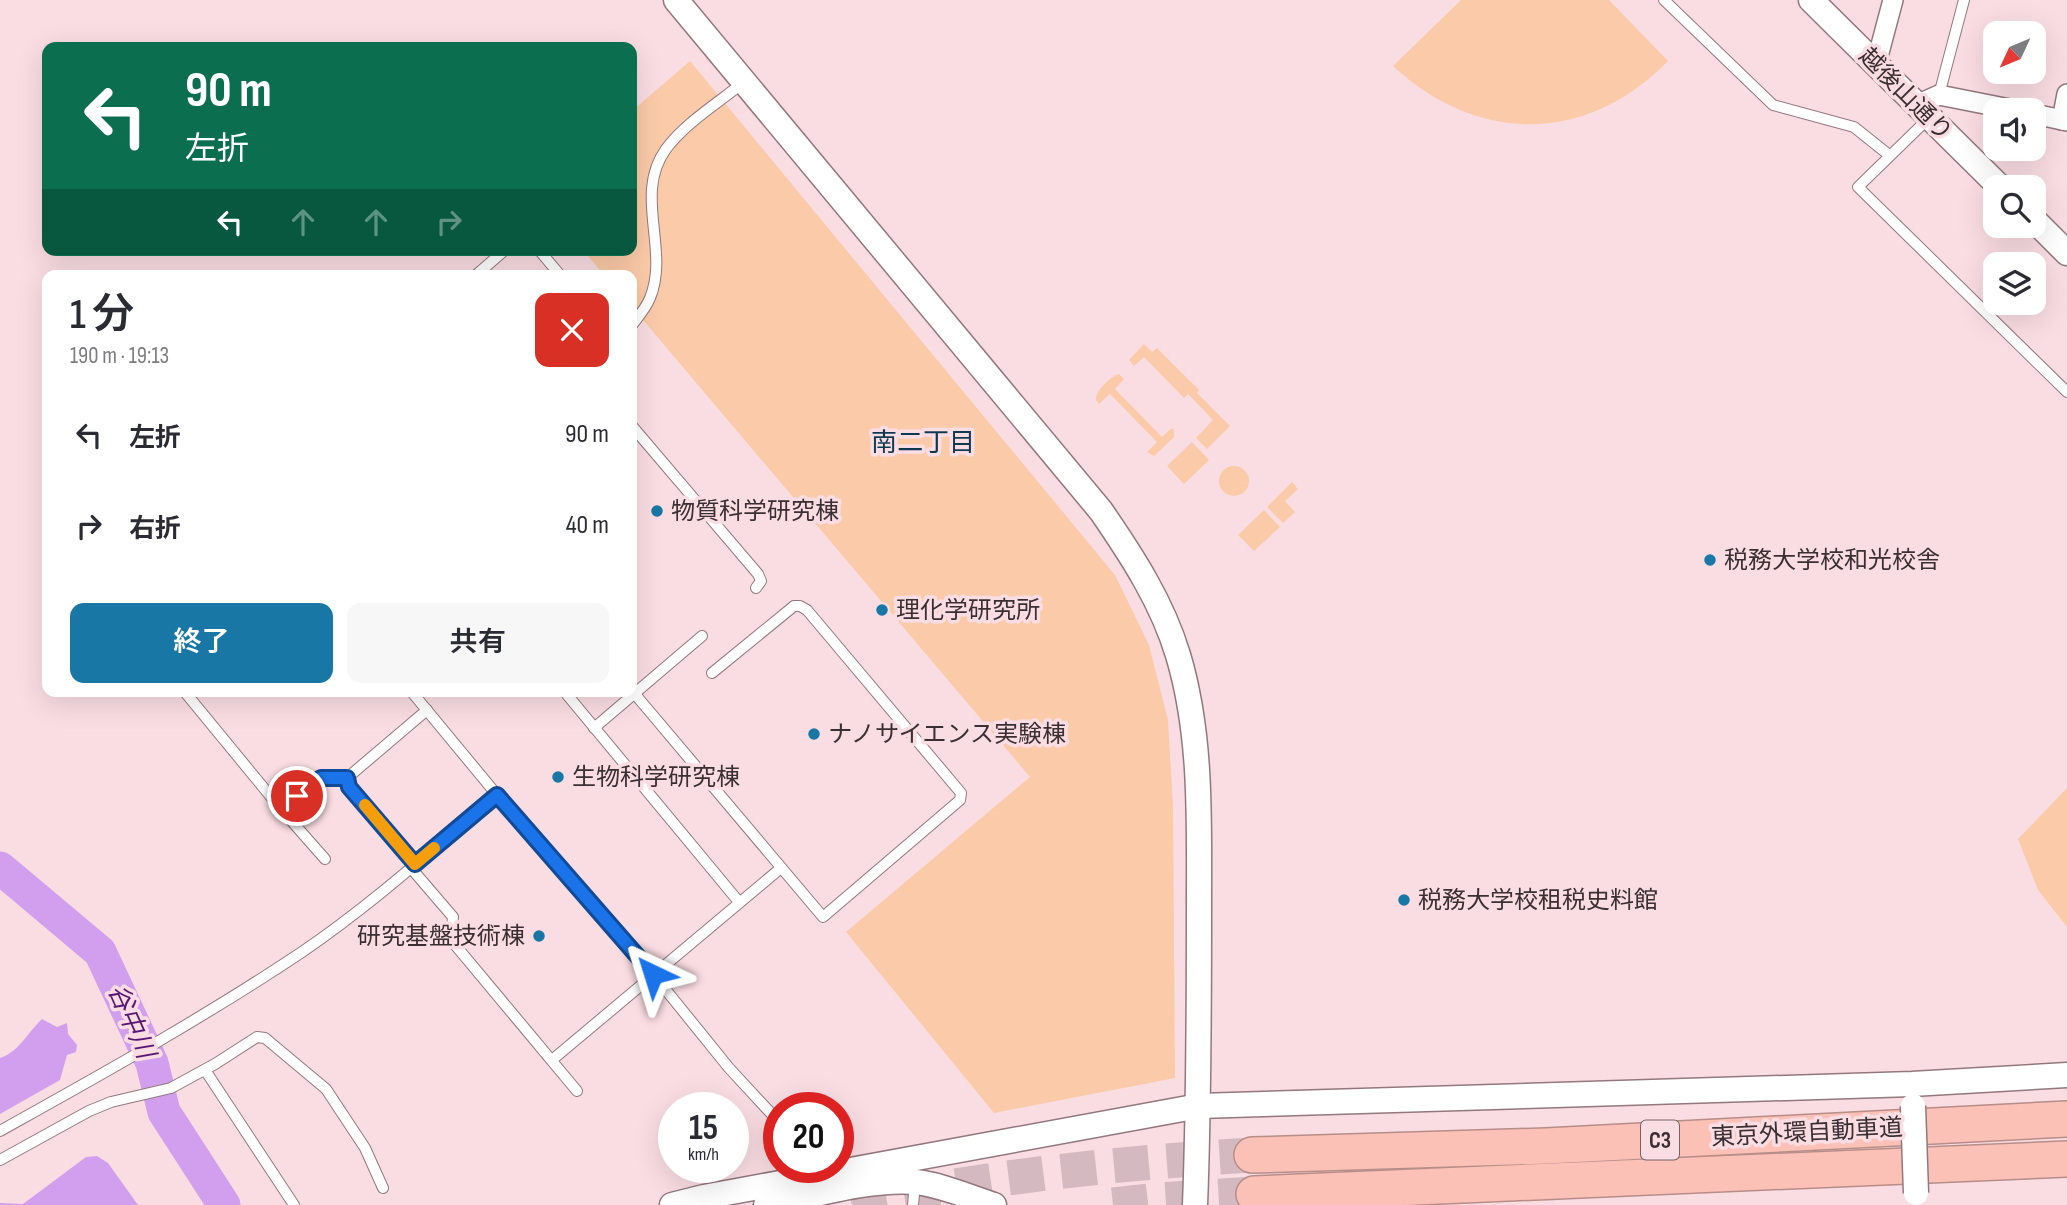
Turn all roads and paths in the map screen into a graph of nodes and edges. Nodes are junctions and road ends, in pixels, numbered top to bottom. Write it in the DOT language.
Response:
graph roads {
  1 [pos="676,0"];
  2 [pos="1664,0"];
  3 [pos="1811,0"];
  4 [pos="1893,0"];
  5 [pos="1964,0"];
  6 [pos="1876,64"];
  7 [pos="744,82"];
  8 [pos="2067,94"];
  9 [pos="1928,106"];
  10 [pos="1983,109"];
  11 [pos="2046,116"];
  12 [pos="2064,120"];
  13 [pos="1889,155"];
  14 [pos="1989,175"];
  15 [pos="2046,232"];
  16 [pos="2067,253"];
  17 [pos="498,256"];
  18 [pos="544,256"];
  19 [pos="482,270"];
  20 [pos="556,270"];
  21 [pos="637,318"];
  22 [pos="2067,392"];
  23 [pos="637,432"];
  24 [pos="756,588"];
  25 [pos="702,636"];
  26 [pos="712,673"];
  27 [pos="637,690"];
  28 [pos="189,697"];
  29 [pos="416,697"];
  30 [pos="569,697"];
  31 [pos="629,697"];
  32 [pos="637,697"];
  33 [pos="427,710"];
  34 [pos="594,728"];
  35 [pos="347,778"];
  36 [pos="497,795"];
  37 [pos="281,809"];
  38 [pos="325,859"];
  39 [pos="413,866"];
  40 [pos="780,868"];
  41 [pos="739,902"];
  42 [pos="653,974"];
  43 [pos="552,1059"];
  44 [pos="205,1070"];
  45 [pos="2067,1076"];
  46 [pos="577,1091"];
  47 [pos="1912,1095"];
  48 [pos="763,1105"];
  49 [pos="1199,1106"];
  50 [pos="2067,1119"];
  51 [pos="0,1131"];
  52 [pos="1252,1155"];
  53 [pos="2067,1159"];
  54 [pos="0,1160"];
  55 [pos="854,1164"];
  56 [pos="763,1182"];
  57 [pos="383,1188"];
  58 [pos="914,1194"];
  59 [pos="1254,1194"];
  60 [pos="1916,1199"];
  61 [pos="293,1205"];
  62 [pos="671,1205"];
  63 [pos="765,1205"];
  64 [pos="994,1205"];
  65 [pos="1195,1205"];
  1 -- 7 [label="street"];
  2 -- 13 [label="lane"];
  3 -- 6 [label="street, 越後山通り"];
  4 -- 6 [label="street"];
  5 -- 9 [label="lane"];
  6 -- 9 [label="street, 越後山通り"];
  7 -- 21 [label="lane"];
  7 -- 49 [label="street"];
  8 -- 12 [label="street"];
  9 -- 10 [label="street"];
  9 -- 13 [label="lane"];
  9 -- 14 [label="street, 越後山通り"];
  11 -- 12 [label="street"];
  13 -- 22 [label="lane"];
  15 -- 16 [label="street"];
  17 -- 19 [label="lane"];
  18 -- 20 [label="lane"];
  23 -- 24 [label="lane"];
  25 -- 27 [label="lane"];
  26 -- 40 [label="lane"];
  28 -- 37 [label="lane"];
  29 -- 33 [label="lane"];
  30 -- 34 [label="lane"];
  31 -- 34 [label="lane"];
  32 -- 40 [label="lane"];
  33 -- 35 [label="lane"];
  33 -- 36 [label="lane"];
  34 -- 41 [label="lane"];
  35 -- 37 [label="lane"];
  35 -- 39 [label="lane"];
  36 -- 39 [label="lane"];
  36 -- 42 [label="lane"];
  37 -- 38 [label="lane"];
  39 -- 43 [label="lane"];
  39 -- 51 [label="lane"];
  40 -- 41 [label="lane"];
  41 -- 42 [label="lane"];
  42 -- 43 [label="lane"];
  42 -- 48 [label="lane"];
  43 -- 46 [label="lane"];
  44 -- 54 [label="lane"];
  44 -- 57 [label="lane"];
  44 -- 61 [label="lane"];
  45 -- 47 [label="street"];
  47 -- 49 [label="street"];
  47 -- 60 [label="street, bridge"];
  49 -- 55 [label="street"];
  49 -- 65 [label="street"];
  50 -- 52 [label="highway, 東京外環自動車道 / C3"];
  53 -- 59 [label="highway, 東京外環自動車道 / C3"];
  56 -- 62 [label="street"];
  58 -- 63 [label="street"];
  58 -- 64 [label="street"];
}
